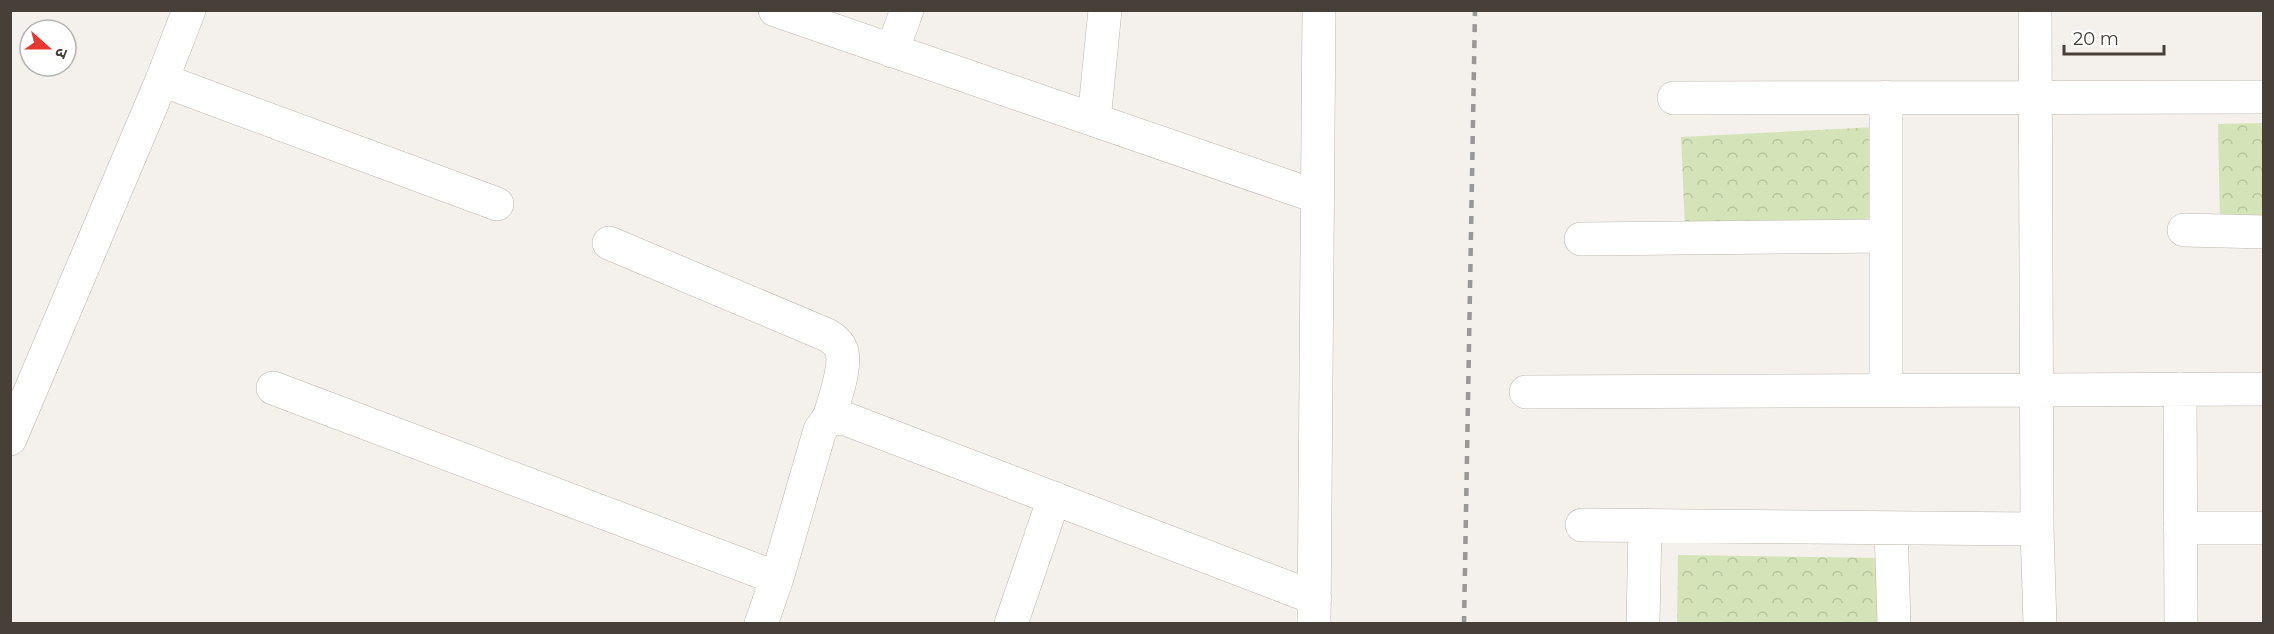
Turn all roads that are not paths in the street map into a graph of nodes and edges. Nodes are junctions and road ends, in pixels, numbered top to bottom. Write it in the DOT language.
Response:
graph roads {
  1 [pos="189,10"];
  2 [pos="775,10"];
  3 [pos="907,10"];
  4 [pos="1105,10"];
  5 [pos="1319,10"];
  6 [pos="2035,10"];
  7 [pos="892,51"];
  8 [pos="162,80"];
  9 [pos="2036,97"];
  10 [pos="2264,97"];
  11 [pos="1674,98"];
  12 [pos="1886,98"];
  13 [pos="1094,120"];
  14 [pos="1318,197"];
  15 [pos="497,204"];
  16 [pos="2184,230"];
  17 [pos="2264,232"];
  18 [pos="1886,236"];
  19 [pos="1581,239"];
  20 [pos="609,243"];
  21 [pos="273,388"];
  22 [pos="2264,388"];
  23 [pos="2180,389"];
  24 [pos="1886,390"];
  25 [pos="2037,390"];
  26 [pos="1526,392"];
  27 [pos="829,418"];
  28 [pos="10,439"];
  29 [pos="1054,498"];
  30 [pos="1582,525"];
  31 [pos="1645,525"];
  32 [pos="1891,528"];
  33 [pos="2180,528"];
  34 [pos="2264,528"];
  35 [pos="2037,529"];
  36 [pos="777,578"];
  37 [pos="1315,611"];
  38 [pos="761,624"];
  39 [pos="1011,624"];
  40 [pos="1643,624"];
  41 [pos="1894,624"];
  42 [pos="2040,624"];
  43 [pos="2181,624"];
  1 -- 8 [label="street"];
  2 -- 7 [label="street"];
  3 -- 7 [label="street"];
  4 -- 13 [label="street"];
  5 -- 14 [label="street"];
  6 -- 9 [label="street"];
  7 -- 13 [label="street"];
  8 -- 15 [label="street"];
  8 -- 28 [label="street"];
  9 -- 10 [label="street"];
  9 -- 12 [label="street"];
  9 -- 25 [label="street"];
  11 -- 12 [label="street"];
  12 -- 18 [label="street"];
  13 -- 14 [label="street"];
  14 -- 37 [label="street"];
  16 -- 17 [label="street"];
  18 -- 19 [label="street"];
  18 -- 24 [label="street"];
  20 -- 27 [label="street"];
  21 -- 36 [label="street"];
  22 -- 23 [label="street"];
  23 -- 25 [label="street"];
  23 -- 33 [label="street"];
  24 -- 25 [label="street"];
  24 -- 26 [label="street"];
  25 -- 35 [label="street"];
  27 -- 29 [label="street"];
  27 -- 36 [label="street"];
  29 -- 37 [label="street"];
  29 -- 39 [label="street"];
  30 -- 31 [label="street"];
  31 -- 32 [label="street"];
  31 -- 40 [label="street"];
  32 -- 35 [label="street"];
  32 -- 41 [label="street"];
  33 -- 34 [label="street"];
  33 -- 43 [label="street"];
  35 -- 42 [label="street"];
  36 -- 38 [label="street"];
}
